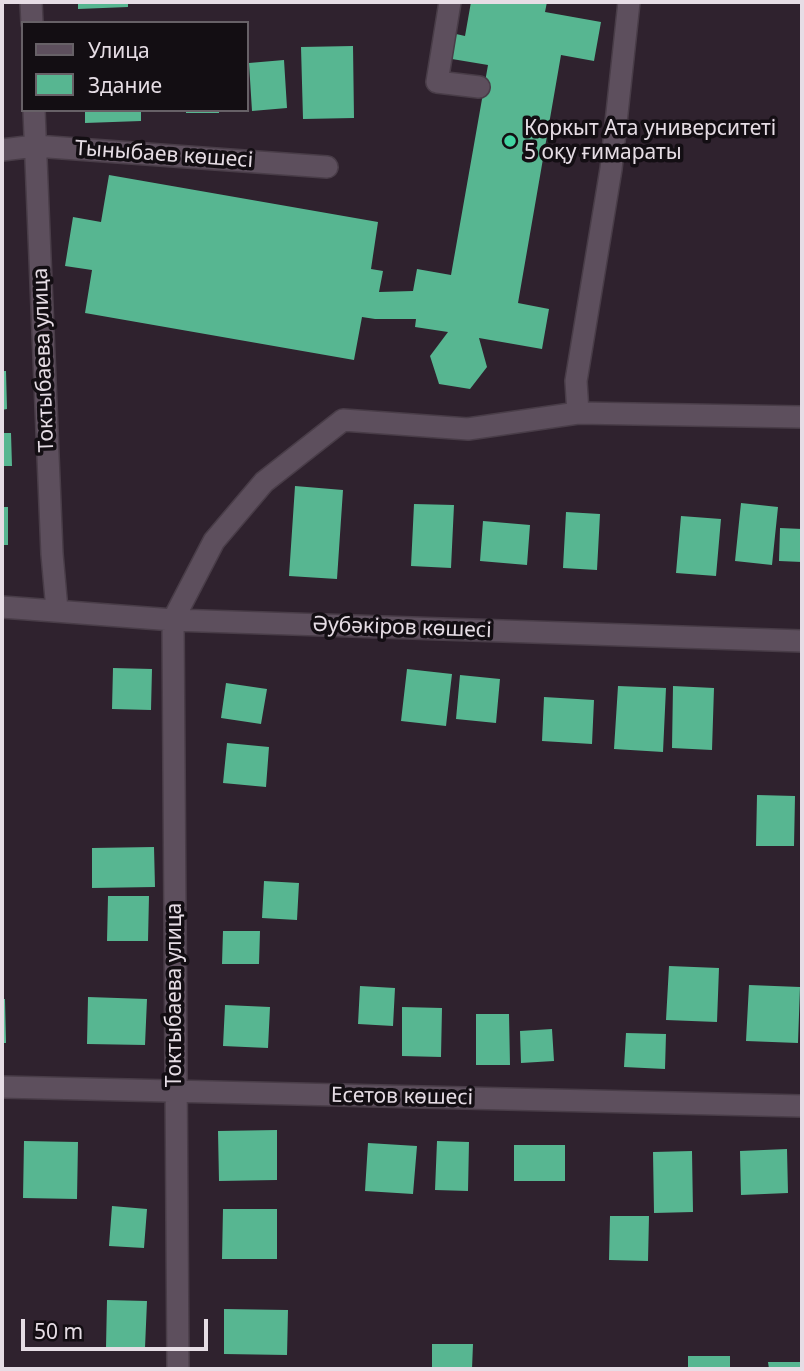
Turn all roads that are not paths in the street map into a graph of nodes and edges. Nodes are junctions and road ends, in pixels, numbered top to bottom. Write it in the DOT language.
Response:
graph roads {
  1 [pos="31,2"];
  2 [pos="450,2"];
  3 [pos="629,2"];
  4 [pos="32,21"];
  5 [pos="479,87"];
  6 [pos="34,112"];
  7 [pos="35,146"];
  8 [pos="2,150"];
  9 [pos="327,167"];
  10 [pos="578,413"];
  11 [pos="802,417"];
  12 [pos="2,607"];
  13 [pos="57,611"];
  14 [pos="173,620"];
  15 [pos="802,641"];
  16 [pos="2,1087"];
  17 [pos="176,1091"];
  18 [pos="802,1106"];
  19 [pos="178,1369"];
  1 -- 4 [label="street"];
  2 -- 5 [label="street"];
  3 -- 10 [label="street"];
  6 -- 7 [label="street, Токтыбаева улица"];
  7 -- 8 [label="street, Тыныбаев көшесі"];
  7 -- 9 [label="street, Тыныбаев көшесі"];
  7 -- 13 [label="street, Токтыбаева улица"];
  10 -- 11 [label="street"];
  10 -- 14 [label="street"];
  12 -- 13 [label="street, Әубәкіров көшесі"];
  13 -- 14 [label="street, Әубәкіров көшесі"];
  14 -- 15 [label="street, Әубәкіров көшесі"];
  14 -- 17 [label="street, Токтыбаева улица"];
  16 -- 17 [label="street, Есетов көшесі"];
  17 -- 18 [label="street, Есетов көшесі"];
  17 -- 19 [label="street, Токтыбаева улица"];
}
